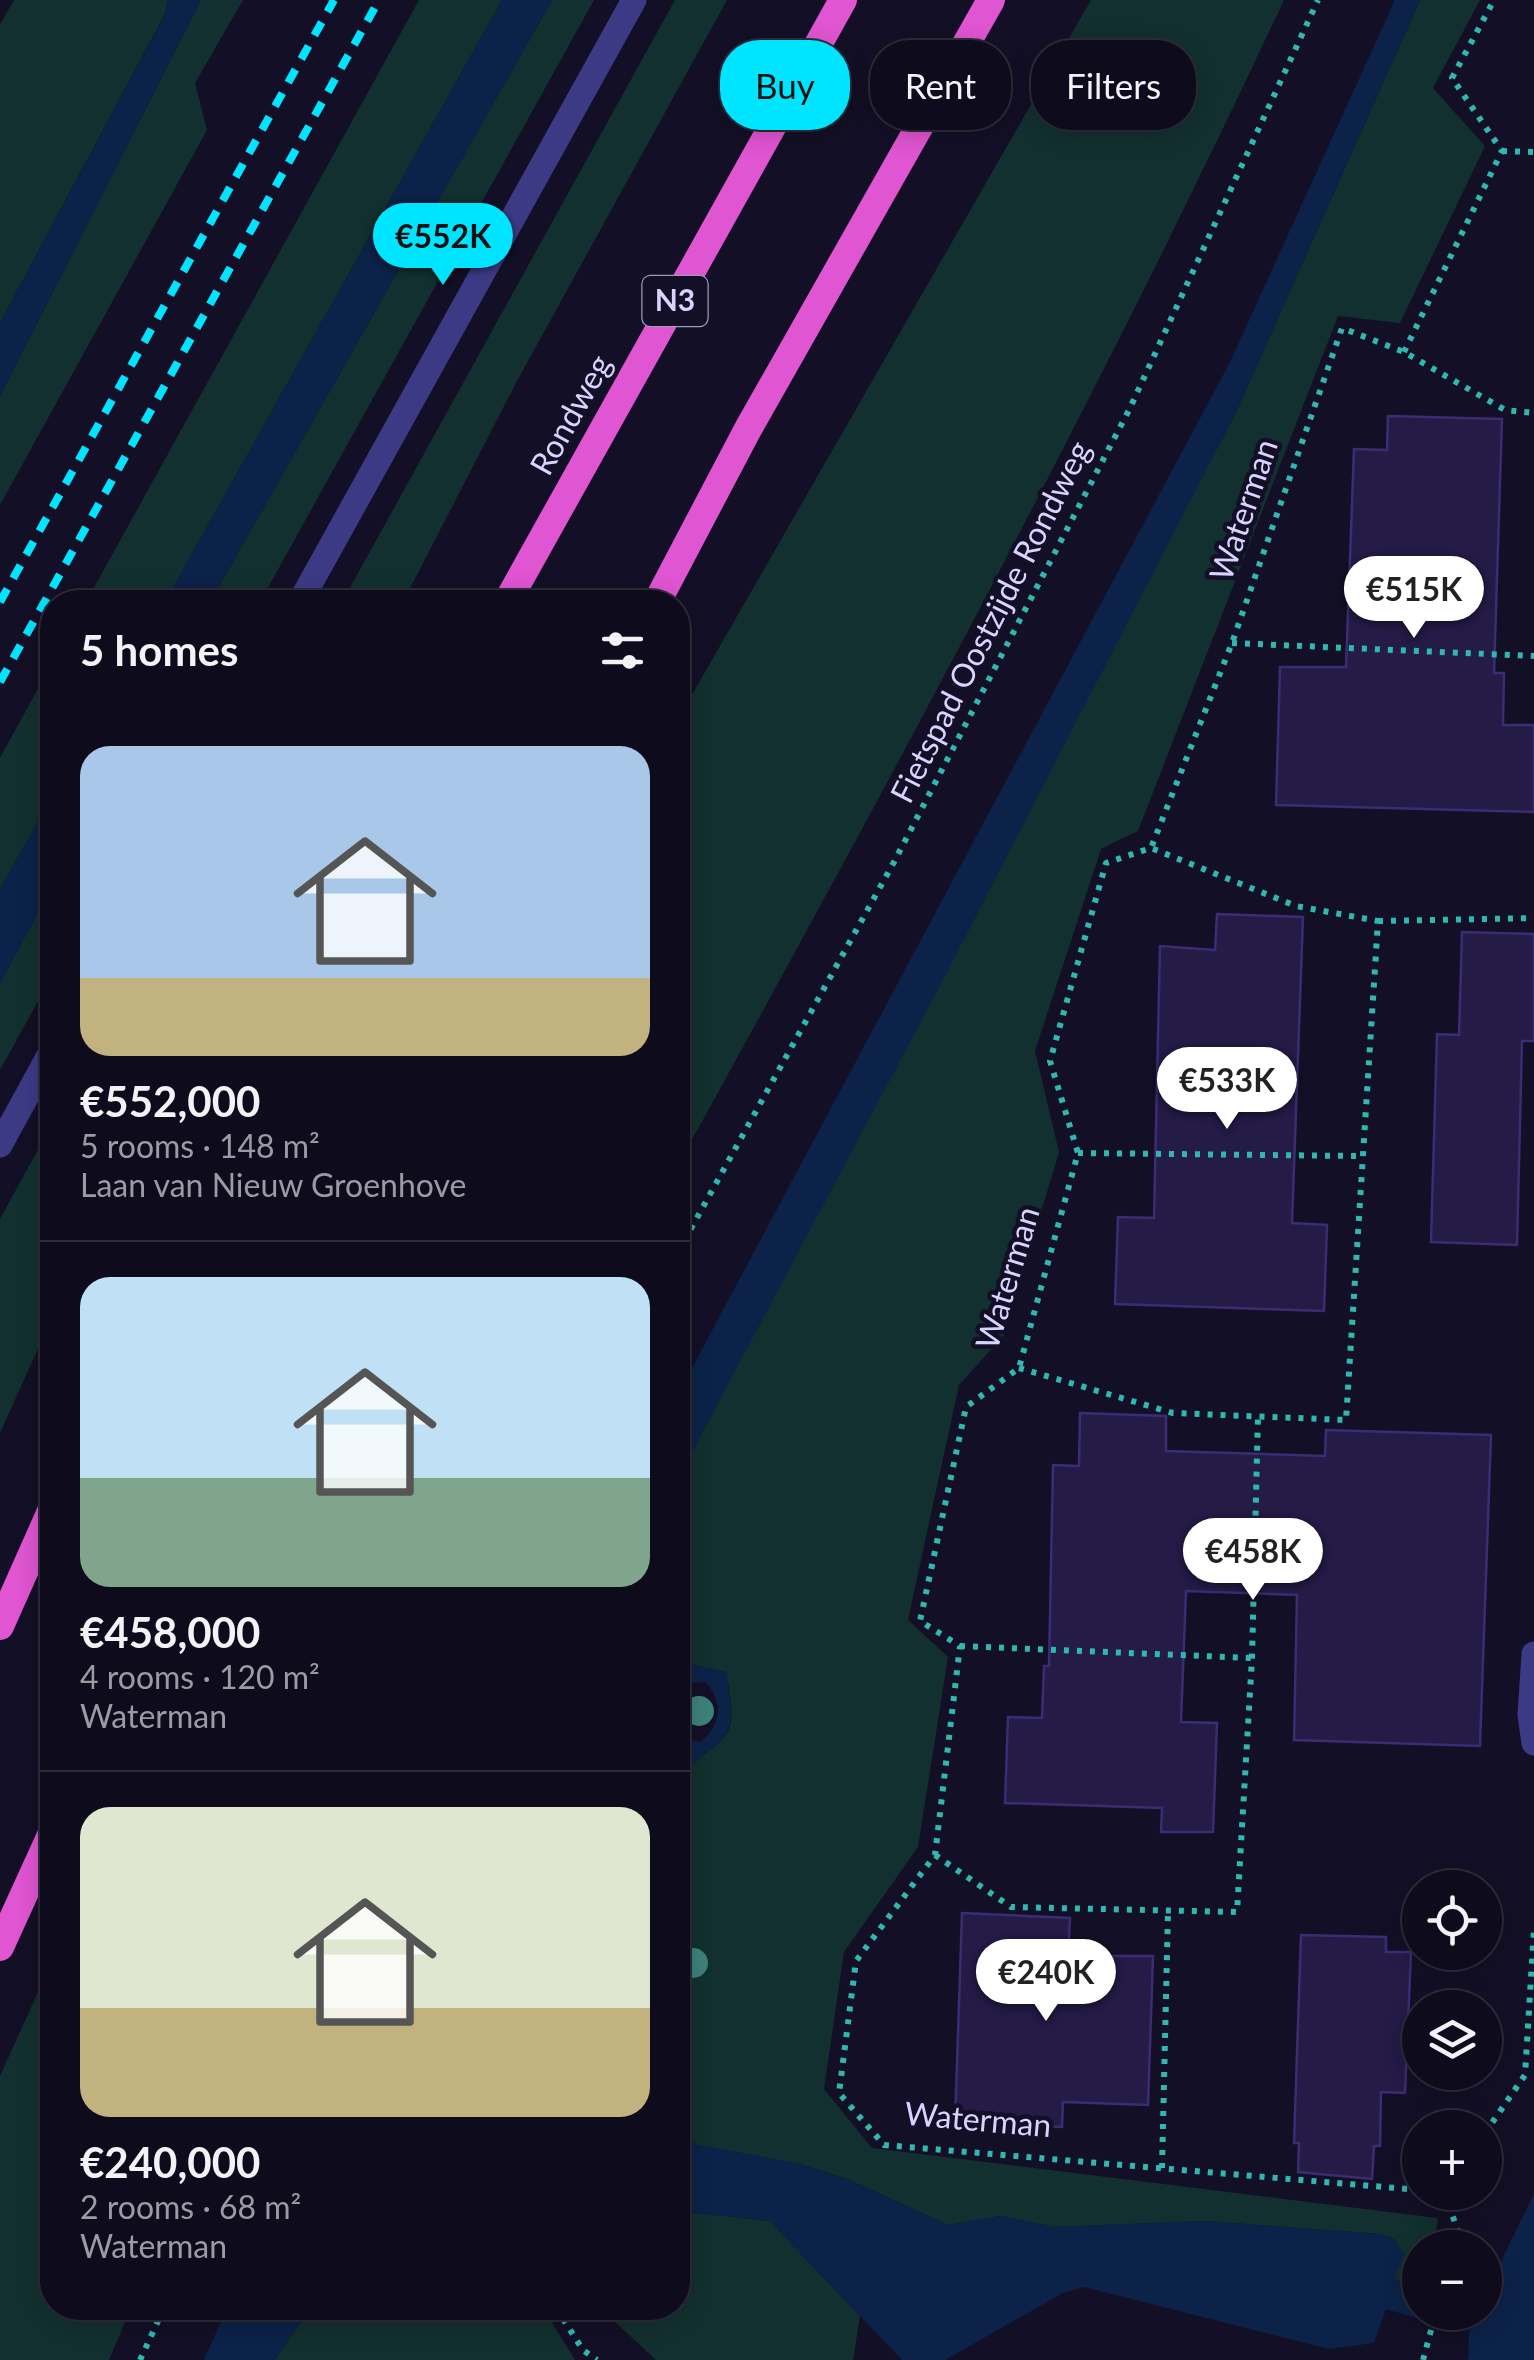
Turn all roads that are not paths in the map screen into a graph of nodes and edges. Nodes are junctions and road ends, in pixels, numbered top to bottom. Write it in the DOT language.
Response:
graph roads {
  1 [pos="634,0"];
  2 [pos="843,0"];
  3 [pos="992,0"];
  4 [pos="307,590"];
  5 [pos="514,590"];
  6 [pos="663,590"];
  7 [pos="40,1072"];
  8 [pos="0,1145"];
  9 [pos="40,1536"];
  10 [pos="0,1626"];
  11 [pos="1534,1654"];
  12 [pos="1534,1742"];
  13 [pos="40,1859"];
  14 [pos="0,1947"];
  1 -- 4 [label="street"];
  2 -- 5 [label="highway, Rondweg / N3"];
  3 -- 6 [label="highway"];
  7 -- 8 [label="street"];
  9 -- 10 [label="highway"];
  11 -- 12 [label="street"];
  13 -- 14 [label="highway"];
}
